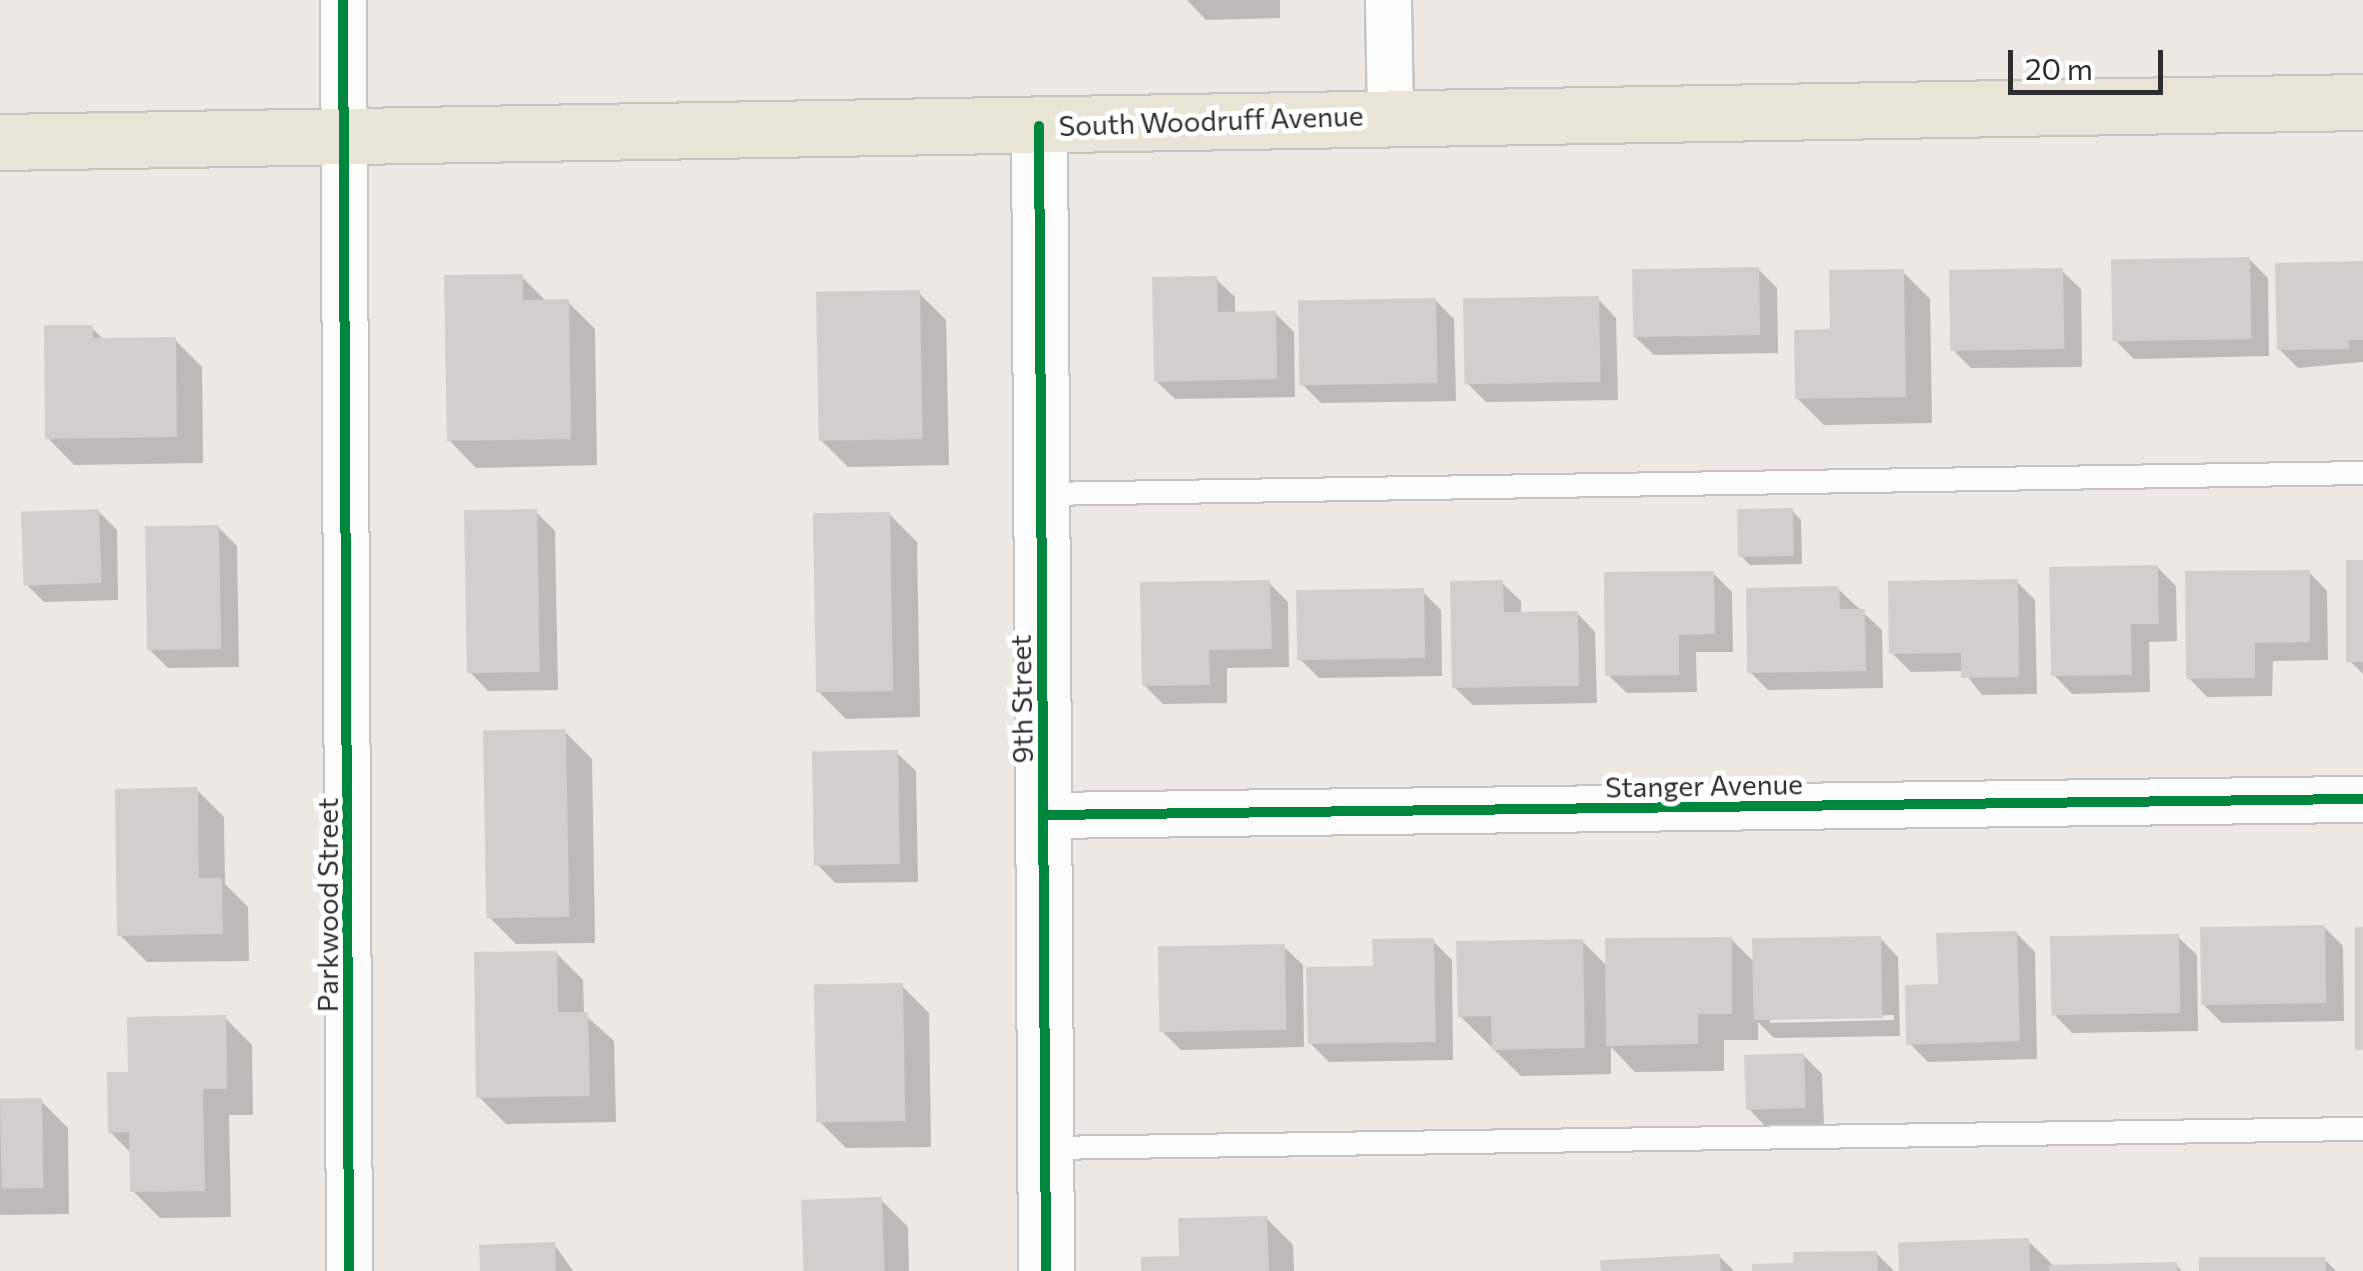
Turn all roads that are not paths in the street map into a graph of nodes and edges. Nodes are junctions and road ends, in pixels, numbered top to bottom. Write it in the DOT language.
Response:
graph roads {
  1 [pos="343,0"];
  2 [pos="1388,0"];
  3 [pos="2363,102"];
  4 [pos="1390,114"];
  5 [pos="1039,126"];
  6 [pos="345,133"];
  7 [pos="0,142"];
  8 [pos="2363,473"];
  9 [pos="1040,494"];
  10 [pos="2363,799"];
  11 [pos="1045,815"];
  12 [pos="2363,1129"];
  13 [pos="1046,1148"];
  14 [pos="348,1271"];
  15 [pos="1046,1271"];
  1 -- 6 [label="street, Parkwood Street"];
  2 -- 4 [label="street"];
  3 -- 4 [label="main road, South Woodruff Avenue"];
  4 -- 5 [label="main road, South Woodruff Avenue"];
  5 -- 6 [label="main road, South Woodruff Avenue"];
  5 -- 9 [label="street, 9th Street"];
  6 -- 7 [label="main road, South Woodruff Avenue"];
  6 -- 14 [label="street, Parkwood Street"];
  8 -- 9 [label="lane"];
  9 -- 11 [label="street, 9th Street"];
  10 -- 11 [label="street, Stanger Avenue"];
  11 -- 13 [label="street, 9th Street"];
  12 -- 13 [label="lane"];
  13 -- 15 [label="street, 9th Street"];
}
